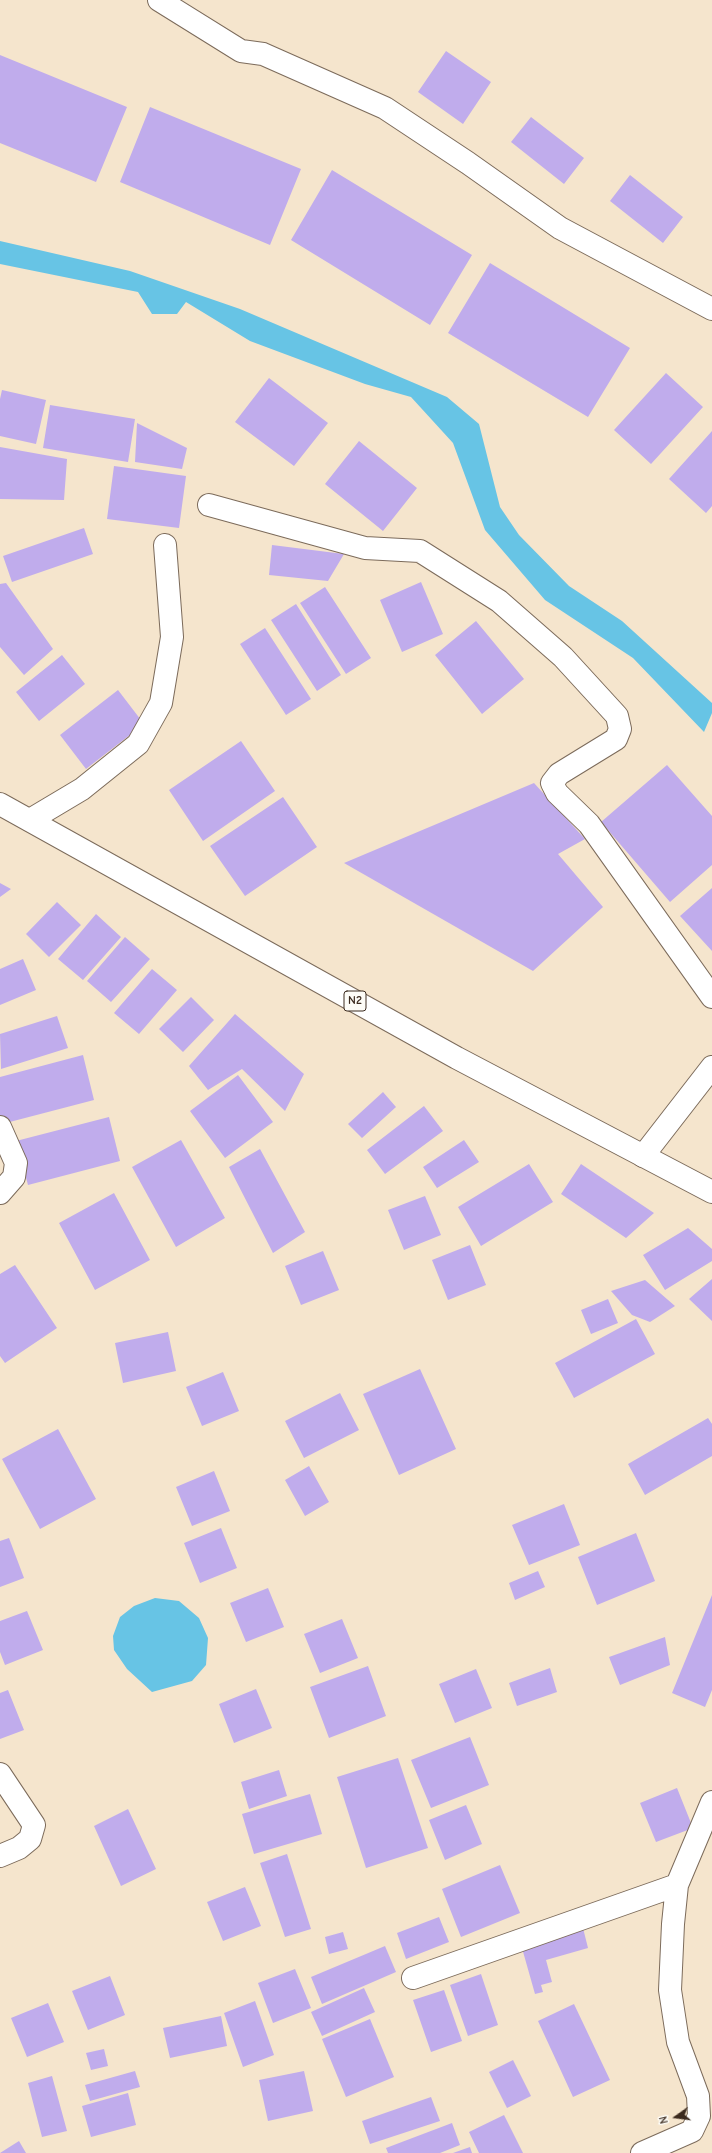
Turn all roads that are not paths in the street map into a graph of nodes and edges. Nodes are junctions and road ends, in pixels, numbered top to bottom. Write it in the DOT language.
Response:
graph roads {
  1 [pos="159,0"];
  2 [pos="712,309"];
  3 [pos="209,505"];
  4 [pos="165,545"];
  5 [pos="0,804"];
  6 [pos="30,820"];
  7 [pos="712,998"];
  8 [pos="712,1067"];
  9 [pos="0,1127"];
  10 [pos="643,1156"];
  11 [pos="712,1192"];
  12 [pos="0,1193"];
  13 [pos="0,1774"];
  14 [pos="712,1802"];
  15 [pos="0,1856"];
  16 [pos="677,1885"];
  17 [pos="413,1978"];
  18 [pos="642,2153"];
  1 -- 2 [label="main road"];
  3 -- 7 [label="main road"];
  4 -- 6 [label="main road"];
  5 -- 6 [label="main road, N2"];
  6 -- 10 [label="main road, N2"];
  8 -- 10 [label="main road"];
  9 -- 12 [label="main road"];
  10 -- 11 [label="main road, N2"];
  13 -- 15 [label="main road"];
  14 -- 16 [label="main road"];
  16 -- 17 [label="main road"];
  16 -- 18 [label="main road"];
}
